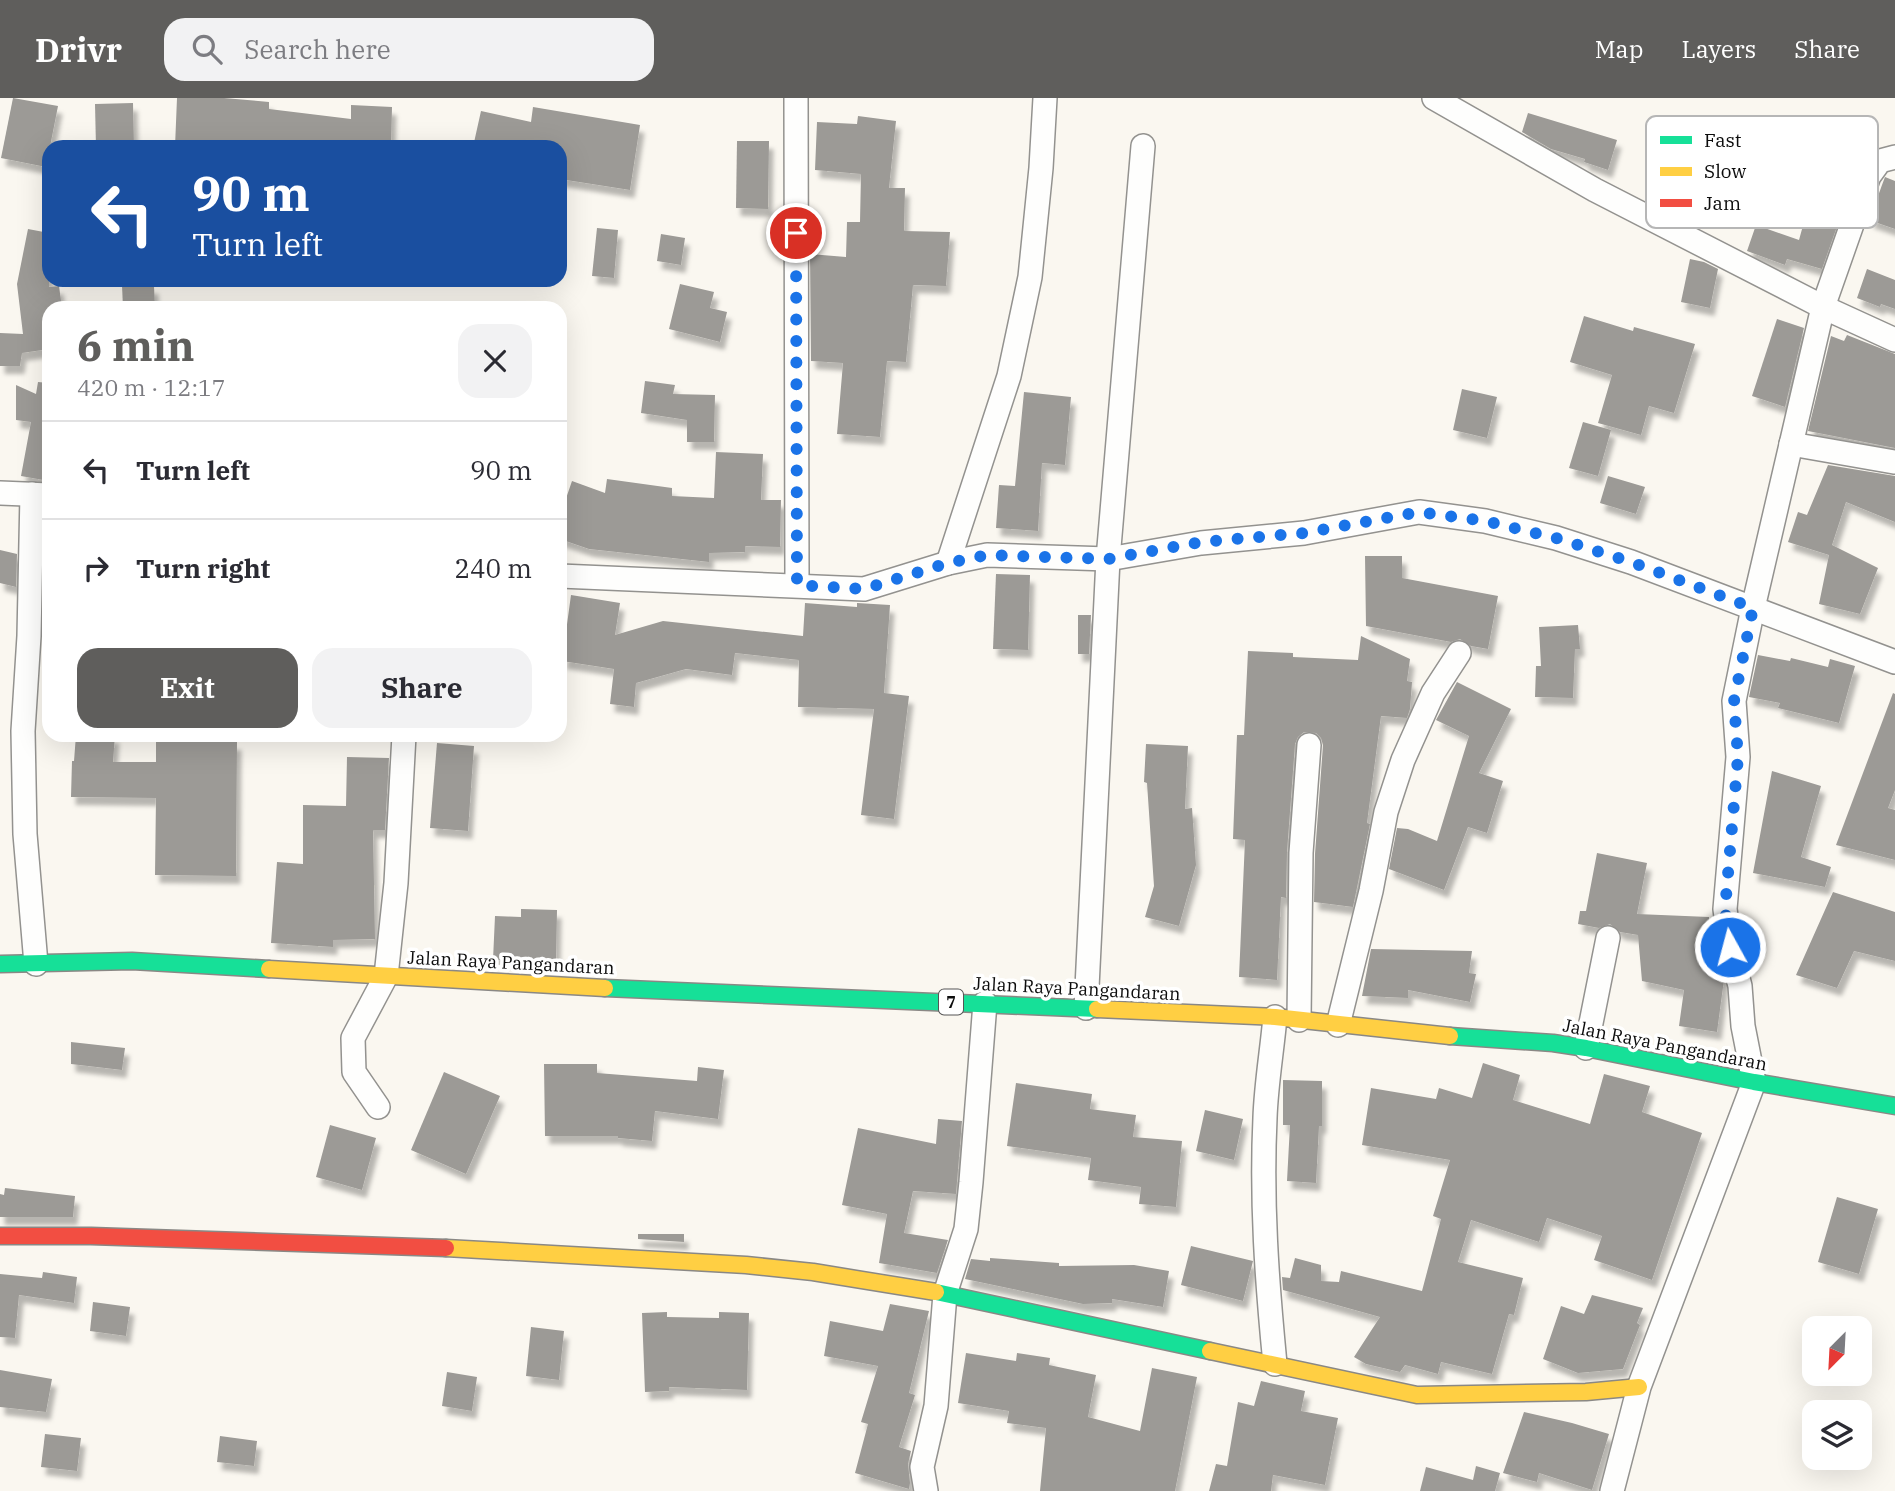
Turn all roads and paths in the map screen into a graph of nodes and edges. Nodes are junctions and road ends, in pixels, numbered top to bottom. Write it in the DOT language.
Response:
graph roads {
  1 [pos="796,98"];
  2 [pos="1045,98"];
  3 [pos="1434,98"];
  4 [pos="1143,146"];
  5 [pos="1895,157"];
  6 [pos="1878,164"];
  7 [pos="1646,216"];
  8 [pos="1669,228"];
  9 [pos="1851,228"];
  10 [pos="1823,307"];
  11 [pos="1895,340"];
  12 [pos="1791,444"];
  13 [pos="1894,462"];
  14 [pos="0,493"];
  15 [pos="41,495"];
  16 [pos="1108,559"];
  17 [pos="948,563"];
  18 [pos="567,576"];
  19 [pos="797,585"];
  20 [pos="1753,608"];
  21 [pos="1459,653"];
  22 [pos="1895,662"];
  23 [pos="404,742"];
  24 [pos="1309,744"];
  25 [pos="1608,938"];
  26 [pos="0,964"];
  27 [pos="36,964"];
  28 [pos="386,976"];
  29 [pos="985,1003"];
  30 [pos="1086,1008"];
  31 [pos="1275,1017"];
  32 [pos="1299,1020"];
  33 [pos="1338,1025"];
  34 [pos="1586,1048"];
  35 [pos="1754,1082"];
  36 [pos="1895,1106"];
  37 [pos="378,1107"];
  38 [pos="0,1236"];
  39 [pos="945,1294"];
  40 [pos="1275,1364"];
  41 [pos="1639,1387"];
  42 [pos="926,1491"];
  43 [pos="1612,1491"];
  1 -- 19 [label="street"];
  2 -- 17 [label="street"];
  3 -- 7 [label="street"];
  4 -- 16 [label="street"];
  5 -- 6 [label="street"];
  8 -- 10 [label="street"];
  9 -- 10 [label="street"];
  10 -- 11 [label="street"];
  10 -- 12 [label="street"];
  12 -- 13 [label="street"];
  12 -- 20 [label="street"];
  14 -- 15 [label="street"];
  15 -- 27 [label="street"];
  16 -- 17 [label="street"];
  16 -- 20 [label="street"];
  16 -- 30 [label="street"];
  17 -- 19 [label="street"];
  18 -- 19 [label="street"];
  20 -- 22 [label="street"];
  20 -- 35 [label="street"];
  21 -- 33 [label="street"];
  23 -- 28 [label="street"];
  24 -- 32 [label="street"];
  25 -- 34 [label="street"];
  26 -- 27 [label="main road, Jalan Raya Pangandaran / 7"];
  27 -- 28 [label="main road, Jalan Raya Pangandaran / 7"];
  28 -- 29 [label="main road, Jalan Raya Pangandaran / 7"];
  28 -- 37 [label="street"];
  29 -- 30 [label="main road, Jalan Raya Pangandaran / 7"];
  29 -- 39 [label="street"];
  30 -- 31 [label="main road, Jalan Raya Pangandaran / 7"];
  31 -- 32 [label="main road, Jalan Raya Pangandaran / 7"];
  31 -- 40 [label="street"];
  32 -- 33 [label="main road, Jalan Raya Pangandaran / 7"];
  33 -- 34 [label="main road, Jalan Raya Pangandaran / 7"];
  34 -- 35 [label="main road, Jalan Raya Pangandaran / 7"];
  35 -- 36 [label="main road, Jalan Raya Pangandaran / 7"];
  35 -- 41 [label="street"];
  38 -- 39 [label="main road"];
  39 -- 40 [label="main road"];
  39 -- 42 [label="street"];
  40 -- 41 [label="main road"];
  41 -- 43 [label="street"];
}
